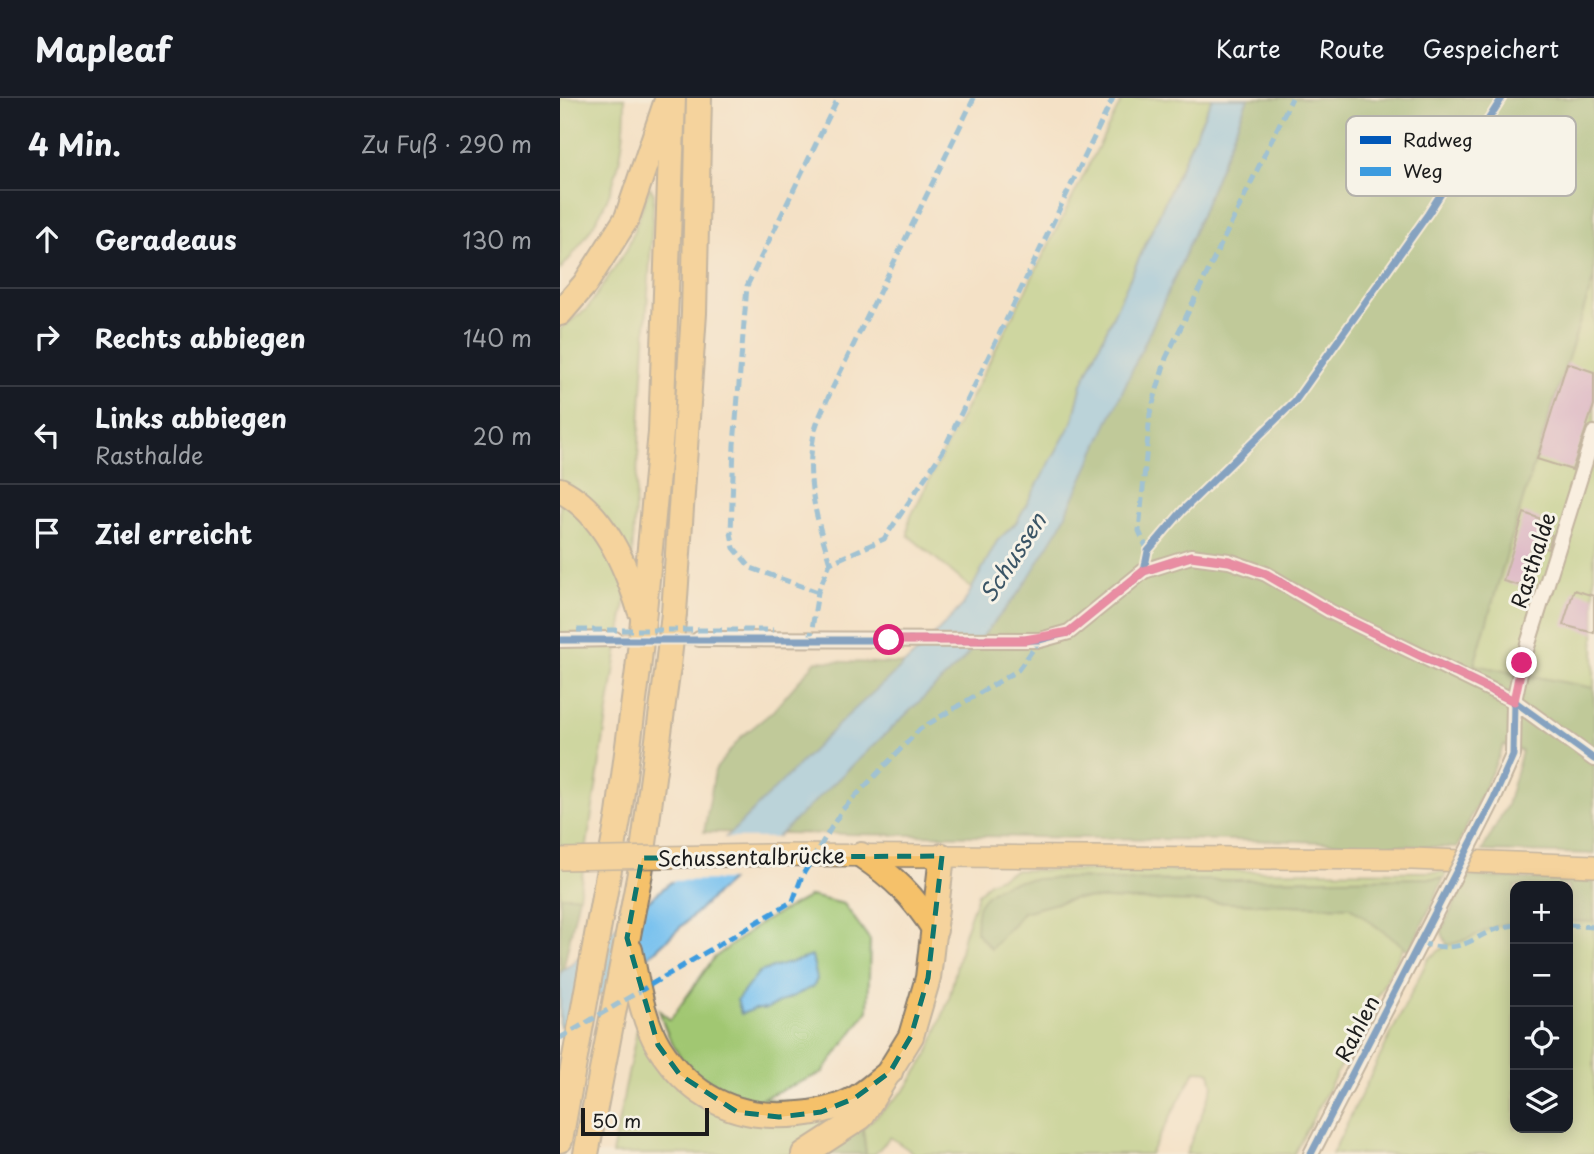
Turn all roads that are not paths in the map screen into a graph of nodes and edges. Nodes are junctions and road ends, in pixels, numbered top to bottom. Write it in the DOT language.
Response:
graph roads {
  1 [pos="668,110"];
  2 [pos="699,110"];
  3 [pos="560,313"];
  4 [pos="1594,433"];
  5 [pos="560,490"];
  6 [pos="643,621"];
  7 [pos="615,639"];
  8 [pos="699,639"];
  9 [pos="560,640"];
  10 [pos="1514,701"];
  11 [pos="1594,759"];
  12 [pos="1494,797"];
  13 [pos="861,855"];
  14 [pos="942,856"];
  15 [pos="560,859"];
  16 [pos="1594,866"];
  17 [pos="935,930"];
  18 [pos="627,938"];
  19 [pos="890,1072"];
  20 [pos="560,1140"];
  21 [pos="586,1154"];
  22 [pos="804,1154"];
  23 [pos="1311,1154"];
  1 -- 3 [label="highway"];
  1 -- 6 [label="highway"];
  2 -- 18 [label="highway, bridge"];
  4 -- 10 [label="street, Rasthalde"];
  5 -- 6 [label="highway"];
  6 -- 20 [label="highway, bridge"];
  7 -- 9 [label="street"];
  8 -- 10 [label="street"];
  10 -- 11 [label="street"];
  10 -- 12 [label="street, Rasthalde"];
  12 -- 23 [label="street, Rahlen, bridge"];
  13 -- 14 [label="main road, Schussentalbrücke"];
  13 -- 15 [label="main road, Schussentalbrücke, bridge"];
  13 -- 17 [label="highway"];
  14 -- 16 [label="main road, Schussentalbrücke"];
  14 -- 17 [label="highway"];
  17 -- 19 [label="highway"];
  18 -- 19 [label="highway"];
  18 -- 21 [label="highway"];
  19 -- 22 [label="highway"];
}
